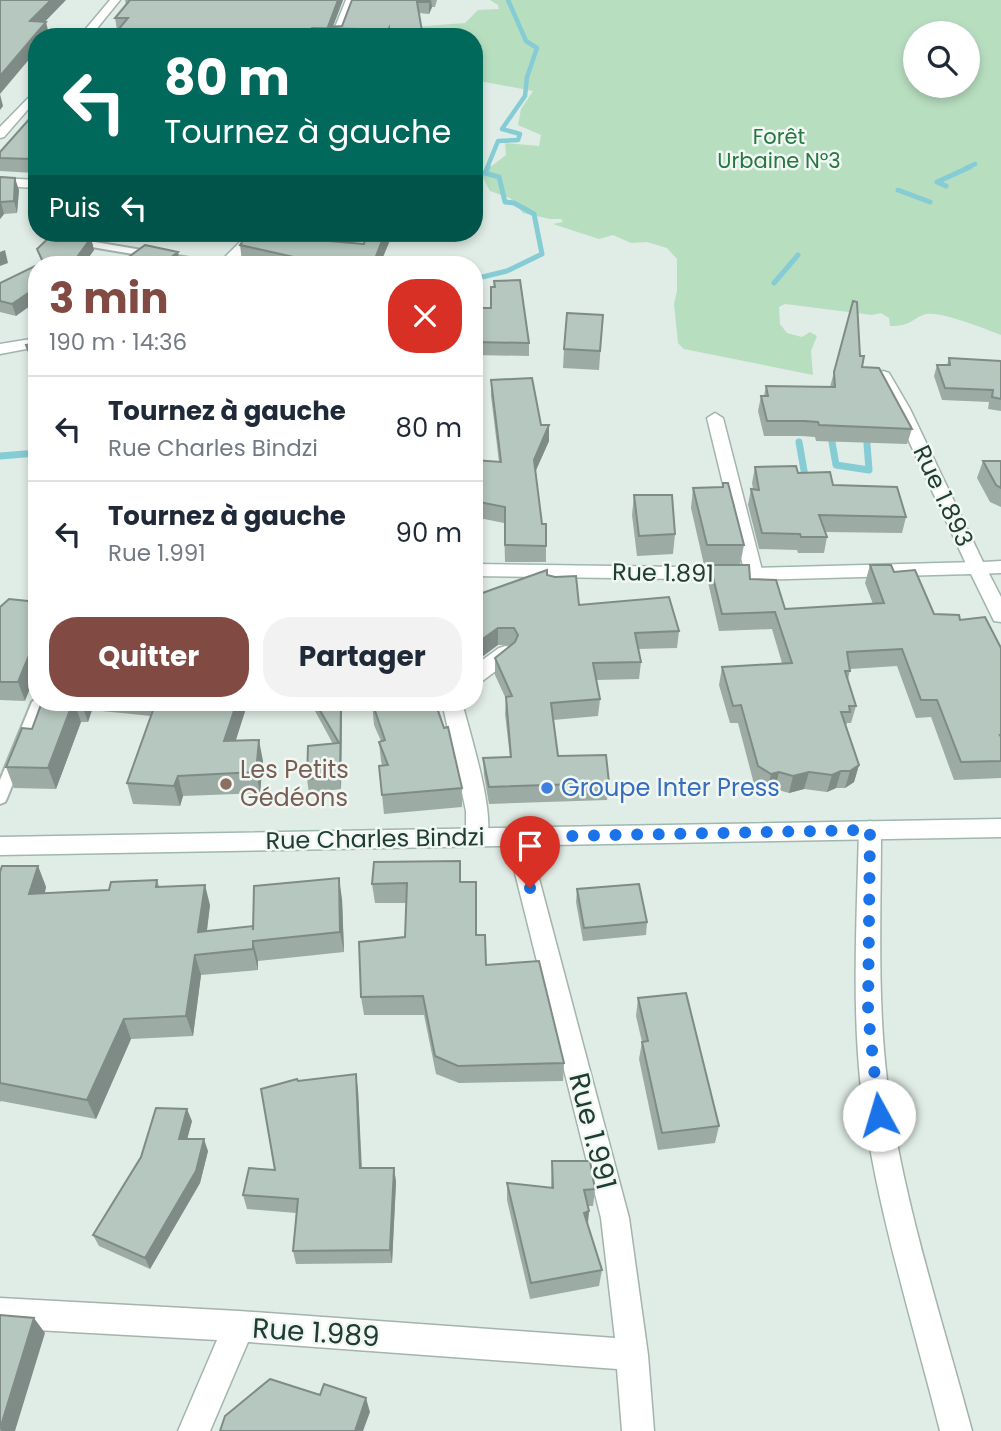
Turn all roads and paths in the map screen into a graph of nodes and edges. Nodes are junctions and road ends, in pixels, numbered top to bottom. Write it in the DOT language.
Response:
graph roads {
  1 [pos="115,0"];
  2 [pos="351,0"];
  3 [pos="92,28"];
  4 [pos="340,28"];
  5 [pos="28,102"];
  6 [pos="0,134"];
  7 [pos="0,182"];
  8 [pos="28,184"];
  9 [pos="77,242"];
  10 [pos="248,242"];
  11 [pos="160,256"];
  12 [pos="233,256"];
  13 [pos="28,344"];
  14 [pos="0,349"];
  15 [pos="883,376"];
  16 [pos="715,418"];
  17 [pos="1001,567"];
  18 [pos="977,568"];
  19 [pos="483,570"];
  20 [pos="754,574"];
  21 [pos="1001,617"];
  22 [pos="506,653"];
  23 [pos="483,670"];
  24 [pos="35,711"];
  25 [pos="454,711"];
  26 [pos="0,798"];
  27 [pos="1001,828"];
  28 [pos="870,830"];
  29 [pos="477,837"];
  30 [pos="517,837"];
  31 [pos="0,846"];
  32 [pos="0,1313"];
  33 [pos="239,1326"];
  34 [pos="632,1355"];
  35 [pos="194,1431"];
  36 [pos="638,1431"];
  37 [pos="956,1431"];
  1 -- 3 [label="street"];
  2 -- 4 [label="street"];
  5 -- 6 [label="street"];
  7 -- 8 [label="street"];
  9 -- 11 [label="lane"];
  10 -- 12 [label="street"];
  13 -- 14 [label="street"];
  15 -- 18 [label="street, Rue 1.893"];
  16 -- 20 [label="street"];
  17 -- 18 [label="street, Rue 1.891"];
  18 -- 20 [label="street, Rue 1.891"];
  18 -- 21 [label="street, Rue 1.893"];
  19 -- 20 [label="street, Rue 1.891"];
  22 -- 23 [label="street"];
  24 -- 26 [label="lane"];
  25 -- 29 [label="street"];
  27 -- 28 [label="street, Rue Charles Bindzi"];
  28 -- 30 [label="street, Rue Charles Bindzi"];
  28 -- 37 [label="street"];
  29 -- 30 [label="street, Rue Charles Bindzi"];
  29 -- 31 [label="street, Rue Charles Bindzi"];
  30 -- 34 [label="street, Rue 1.991"];
  32 -- 33 [label="street, Rue 1.989"];
  33 -- 34 [label="street, Rue 1.989"];
  33 -- 35 [label="street"];
  34 -- 36 [label="street, Rue 1.991"];
}
